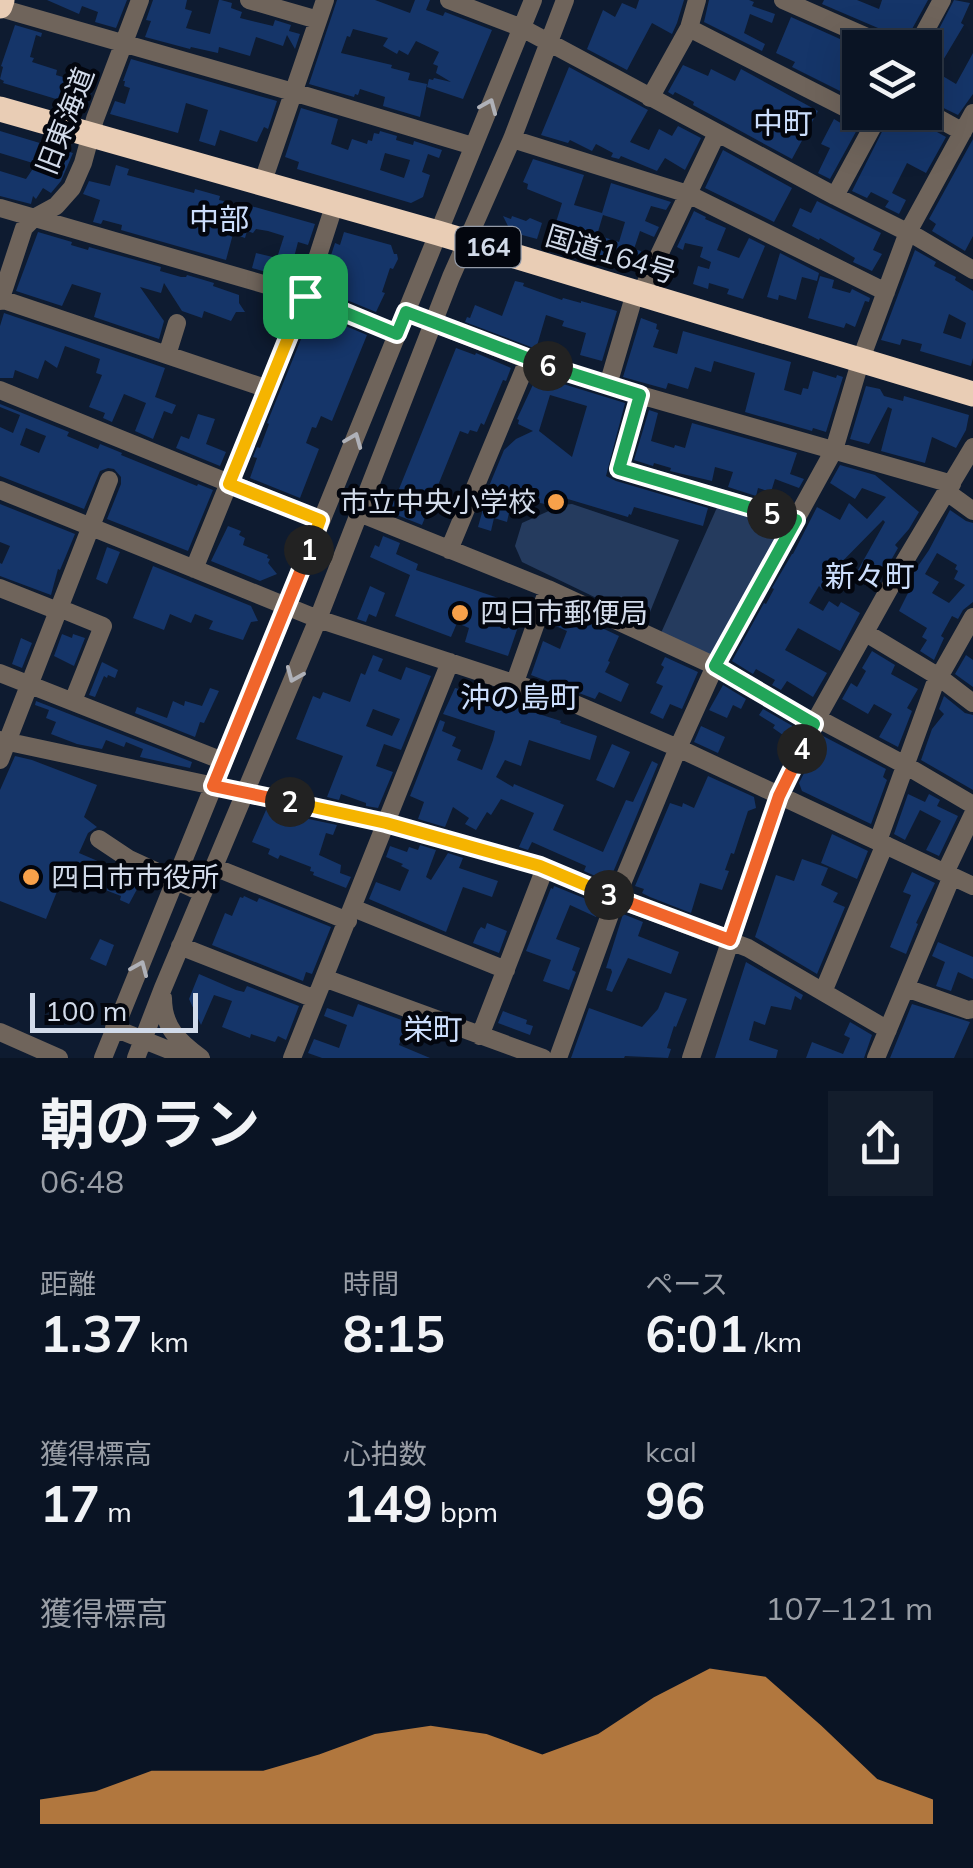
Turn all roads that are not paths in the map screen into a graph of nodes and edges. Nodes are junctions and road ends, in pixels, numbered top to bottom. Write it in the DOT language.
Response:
graph roads {
  1 [pos="140,0"];
  2 [pos="249,0"];
  3 [pos="325,0"];
  4 [pos="449,0"];
  5 [pos="534,0"];
  6 [pos="565,0"];
  7 [pos="697,0"];
  8 [pos="783,0"];
  9 [pos="942,0"];
  10 [pos="1,4"];
  11 [pos="318,20"];
  12 [pos="522,28"];
  13 [pos="689,28"];
  14 [pos="851,30"];
  15 [pos="926,30"];
  16 [pos="123,44"];
  17 [pos="548,44"];
  18 [pos="293,92"];
  19 [pos="650,98"];
  20 [pos="842,101"];
  21 [pos="0,109"];
  22 [pos="973,114"];
  23 [pos="942,121"];
  24 [pos="871,130"];
  25 [pos="716,132"];
  26 [pos="962,132"];
  27 [pos="91,134"];
  28 [pos="512,139"];
  29 [pos="472,146"];
  30 [pos="262,184"];
  31 [pos="688,194"];
  32 [pos="834,196"];
  33 [pos="335,203"];
  34 [pos="0,208"];
  35 [pos="34,218"];
  36 [pos="438,232"];
  37 [pos="908,232"];
  38 [pos="467,241"];
  39 [pos="973,270"];
  40 [pos="886,292"];
  41 [pos="638,294"];
  42 [pos="305,296"];
  43 [pos="0,300"];
  44 [pos="406,312"];
  45 [pos="177,322"];
  46 [pos="433,323"];
  47 [pos="397,334"];
  48 [pos="168,355"];
  49 [pos="861,358"];
  50 [pos="528,360"];
  51 [pos="608,385"];
  52 [pos="268,389"];
  53 [pos="0,390"];
  54 [pos="973,394"];
  55 [pos="640,395"];
  56 [pos="973,447"];
  57 [pos="834,450"];
  58 [pos="110,480"];
  59 [pos="229,484"];
  60 [pos="949,488"];
  61 [pos="0,490"];
  62 [pos="973,511"];
  63 [pos="323,514"];
  64 [pos="358,517"];
  65 [pos="796,520"];
  66 [pos="90,526"];
  67 [pos="449,550"];
  68 [pos="194,568"];
  69 [pos="0,588"];
  70 [pos="548,589"];
  71 [pos="287,607"];
  72 [pos="58,610"];
  73 [pos="973,616"];
  74 [pos="318,619"];
  75 [pos="866,633"];
  76 [pos="450,662"];
  77 [pos="715,666"];
  78 [pos="0,673"];
  79 [pos="939,678"];
  80 [pos="515,682"];
  81 [pos="30,684"];
  82 [pos="73,701"];
  83 [pos="973,704"];
  84 [pos="816,721"];
  85 [pos="4,740"];
  86 [pos="678,748"];
  87 [pos="0,760"];
  88 [pos="224,761"];
  89 [pos="906,765"];
  90 [pos="213,786"];
  91 [pos="244,793"];
  92 [pos="779,796"];
  93 [pos="973,805"];
  94 [pos="973,814"];
  95 [pos="386,823"];
  96 [pos="99,838"];
  97 [pos="881,842"];
  98 [pos="214,867"];
  99 [pos="546,868"];
  100 [pos="949,874"];
  101 [pos="176,880"];
  102 [pos="973,886"];
  103 [pos="203,892"];
  104 [pos="616,898"];
  105 [pos="350,914"];
  106 [pos="730,940"];
  107 [pos="180,946"];
  108 [pos="506,970"];
  109 [pos="324,978"];
  110 [pos="163,988"];
  111 [pos="906,988"];
  112 [pos="823,992"];
  113 [pos="316,999"];
  114 [pos="973,1008"];
  115 [pos="114,1028"];
  116 [pos="888,1030"];
  117 [pos="0,1032"];
  118 [pos="480,1036"];
  119 [pos="139,1049"];
  120 [pos="51,1056"];
  121 [pos="103,1058"];
  122 [pos="188,1058"];
  123 [pos="201,1058"];
  124 [pos="292,1058"];
  125 [pos="543,1058"];
  126 [pos="558,1058"];
  127 [pos="691,1058"];
  128 [pos="876,1058"];
  1 -- 16 [label="street, 旧東海道"];
  2 -- 11 [label="street"];
  3 -- 11 [label="street"];
  4 -- 12 [label="street"];
  5 -- 12 [label="street"];
  6 -- 17 [label="street"];
  7 -- 13 [label="street"];
  8 -- 14 [label="street"];
  9 -- 15 [label="street"];
  10 -- 16 [label="street"];
  11 -- 18 [label="street"];
  12 -- 17 [label="street"];
  29 -- 12 [label="street, one-way"];
  13 -- 19 [label="street"];
  13 -- 20 [label="street"];
  16 -- 18 [label="street"];
  16 -- 27 [label="street, 旧東海道"];
  17 -- 19 [label="street"];
  17 -- 28 [label="street"];
  18 -- 29 [label="street"];
  18 -- 30 [label="street"];
  19 -- 25 [label="street"];
  21 -- 27 [label="highway, 国道164号 / 164"];
  22 -- 26 [label="street"];
  23 -- 26 [label="street"];
  24 -- 32 [label="street"];
  25 -- 31 [label="street"];
  25 -- 32 [label="street"];
  26 -- 37 [label="street"];
  27 -- 30 [label="highway, 国道164号 / 164"];
  27 -- 35 [label="street, 旧東海道"];
  28 -- 31 [label="street"];
  28 -- 38 [label="street"];
  29 -- 36 [label="street"];
  30 -- 33 [label="highway, 国道164号 / 164"];
  31 -- 40 [label="street"];
  31 -- 41 [label="street"];
  32 -- 37 [label="street"];
  33 -- 36 [label="highway, 国道164号 / 164"];
  33 -- 42 [label="street"];
  34 -- 35 [label="street"];
  35 -- 42 [label="street"];
  35 -- 43 [label="street, 旧東海道"];
  36 -- 38 [label="highway, 国道164号 / 164"];
  36 -- 44 [label="street"];
  37 -- 39 [label="street"];
  37 -- 40 [label="street"];
  38 -- 41 [label="highway, 国道164号 / 164"];
  38 -- 46 [label="street"];
  40 -- 49 [label="street"];
  41 -- 49 [label="highway, 国道164号 / 164"];
  41 -- 51 [label="street"];
  42 -- 47 [label="street"];
  42 -- 52 [label="street"];
  43 -- 48 [label="street"];
  44 -- 46 [label="street"];
  44 -- 47 [label="street"];
  45 -- 48 [label="street"];
  46 -- 50 [label="street"];
  46 -- 64 [label="street"];
  63 -- 47 [label="street, one-way"];
  48 -- 52 [label="street"];
  49 -- 54 [label="highway, 国道164号 / 164"];
  49 -- 57 [label="street"];
  50 -- 51 [label="street"];
  50 -- 67 [label="street"];
  51 -- 55 [label="street"];
  52 -- 59 [label="street"];
  53 -- 59 [label="street"];
  55 -- 57 [label="street"];
  55 -- 65 [label="street"];
  56 -- 60 [label="street"];
  57 -- 60 [label="street"];
  57 -- 65 [label="street"];
  58 -- 66 [label="street"];
  59 -- 63 [label="street"];
  59 -- 68 [label="street"];
  60 -- 62 [label="street"];
  60 -- 75 [label="street"];
  61 -- 66 [label="street"];
  63 -- 64 [label="street"];
  63 -- 71 [label="street"];
  64 -- 67 [label="street"];
  64 -- 74 [label="street"];
  65 -- 77 [label="street"];
  66 -- 68 [label="street"];
  66 -- 72 [label="street"];
  67 -- 70 [label="street"];
  68 -- 71 [label="street"];
  69 -- 72 [label="street"];
  70 -- 77 [label="street"];
  70 -- 80 [label="street"];
  71 -- 74 [label="street"];
  71 -- 88 [label="street"];
  72 -- 81 [label="street"];
  72 -- 82 [label="street"];
  73 -- 79 [label="street"];
  74 -- 76 [label="street"];
  74 -- 91 [label="street, one-way"];
  75 -- 79 [label="street"];
  75 -- 84 [label="street"];
  76 -- 80 [label="street"];
  76 -- 95 [label="street"];
  77 -- 84 [label="street"];
  77 -- 86 [label="street"];
  78 -- 81 [label="street"];
  79 -- 83 [label="street"];
  79 -- 89 [label="street"];
  80 -- 86 [label="street"];
  81 -- 82 [label="street"];
  81 -- 85 [label="street"];
  82 -- 88 [label="street"];
  84 -- 89 [label="street"];
  84 -- 92 [label="street"];
  85 -- 87 [label="street"];
  85 -- 90 [label="street"];
  86 -- 92 [label="street"];
  86 -- 104 [label="street"];
  88 -- 90 [label="street"];
  89 -- 93 [label="street"];
  89 -- 97 [label="street"];
  90 -- 91 [label="street"];
  90 -- 101 [label="street"];
  91 -- 95 [label="street"];
  91 -- 98 [label="street"];
  92 -- 97 [label="street"];
  92 -- 106 [label="street"];
  94 -- 100 [label="street"];
  95 -- 99 [label="street"];
  95 -- 105 [label="street"];
  96 -- 101 [label="street"];
  97 -- 100 [label="street"];
  97 -- 112 [label="street"];
  98 -- 103 [label="street"];
  98 -- 105 [label="street"];
  99 -- 104 [label="street"];
  99 -- 108 [label="street"];
  100 -- 102 [label="street"];
  100 -- 111 [label="street"];
  101 -- 103 [label="street"];
  115 -- 101 [label="street, one-way"];
  103 -- 107 [label="street"];
  104 -- 106 [label="street"];
  104 -- 126 [label="street"];
  105 -- 108 [label="street"];
  105 -- 109 [label="street"];
  106 -- 112 [label="street"];
  106 -- 127 [label="street"];
  107 -- 110 [label="street"];
  107 -- 113 [label="street"];
  108 -- 118 [label="street"];
  109 -- 113 [label="street"];
  109 -- 118 [label="street"];
  110 -- 119 [label="street"];
  110 -- 123 [label="street"];
  111 -- 114 [label="street"];
  111 -- 116 [label="street"];
  112 -- 116 [label="street"];
  113 -- 124 [label="street"];
  115 -- 119 [label="street"];
  115 -- 121 [label="street"];
  116 -- 128 [label="street"];
  117 -- 120 [label="street"];
  118 -- 125 [label="street"];
  119 -- 122 [label="street"];
}
